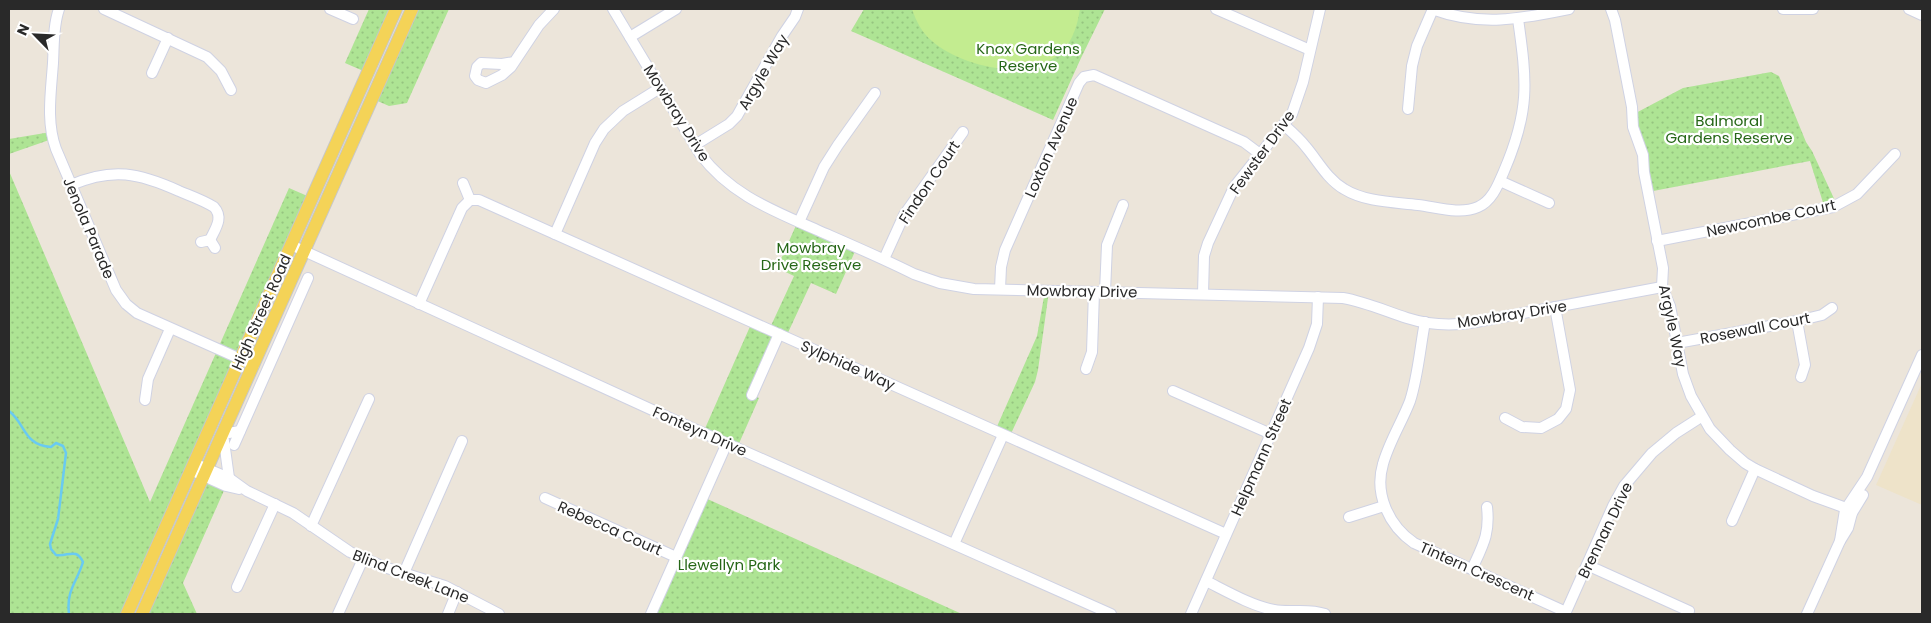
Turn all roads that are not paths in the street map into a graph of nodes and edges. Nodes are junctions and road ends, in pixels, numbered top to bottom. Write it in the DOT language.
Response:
graph roads {
  1 [pos="59,9"];
  2 [pos="104,9"];
  3 [pos="330,9"];
  4 [pos="396,9"];
  5 [pos="412,9"];
  6 [pos="554,9"];
  7 [pos="612,9"];
  8 [pos="676,9"];
  9 [pos="798,9"];
  10 [pos="1216,9"];
  11 [pos="1320,9"];
  12 [pos="1433,9"];
  13 [pos="1568,9"];
  14 [pos="1611,9"];
  15 [pos="1783,9"];
  16 [pos="1813,9"];
  17 [pos="1909,9"];
  18 [pos="1922,15"];
  19 [pos="353,19"];
  20 [pos="1518,19"];
  21 [pos="630,37"];
  22 [pos="168,38"];
  23 [pos="1310,50"];
  24 [pos="514,62"];
  25 [pos="152,73"];
  26 [pos="660,88"];
  27 [pos="231,90"];
  28 [pos="375,93"];
  29 [pos="875,93"];
  30 [pos="352,108"];
  31 [pos="1408,109"];
  32 [pos="1284,125"];
  33 [pos="962,132"];
  34 [pos="695,145"];
  35 [pos="1260,154"];
  36 [pos="1895,154"];
  37 [pos="1500,181"];
  38 [pos="463,184"];
  39 [pos="71,185"];
  40 [pos="470,200"];
  41 [pos="1549,204"];
  42 [pos="1123,205"];
  43 [pos="799,222"];
  44 [pos="555,234"];
  45 [pos="1657,241"];
  46 [pos="209,244"];
  47 [pos="291,245"];
  48 [pos="305,252"];
  49 [pos="884,259"];
  50 [pos="308,278"];
  51 [pos="291,282"];
  52 [pos="1662,287"];
  53 [pos="1000,289"];
  54 [pos="1094,292"];
  55 [pos="1105,292"];
  56 [pos="1202,294"];
  57 [pos="1318,296"];
  58 [pos="298,299"];
  59 [pos="419,304"];
  60 [pos="1555,307"];
  61 [pos="1832,308"];
  62 [pos="1797,321"];
  63 [pos="1425,322"];
  64 [pos="170,329"];
  65 [pos="779,334"];
  66 [pos="1677,344"];
  67 [pos="1922,355"];
  68 [pos="240,359"];
  69 [pos="254,366"];
  70 [pos="1086,369"];
  71 [pos="1801,377"];
  72 [pos="1174,391"];
  73 [pos="752,395"];
  74 [pos="369,399"];
  75 [pos="145,400"];
  76 [pos="1701,417"];
  77 [pos="1505,418"];
  78 [pos="240,431"];
  79 [pos="224,434"];
  80 [pos="1271,434"];
  81 [pos="1003,435"];
  82 [pos="462,441"];
  83 [pos="727,443"];
  84 [pos="234,445"];
  85 [pos="192,467"];
  86 [pos="1755,469"];
  87 [pos="206,473"];
  88 [pos="229,478"];
  89 [pos="247,491"];
  90 [pos="545,498"];
  91 [pos="274,504"];
  92 [pos="1384,506"];
  93 [pos="1487,507"];
  94 [pos="1847,511"];
  95 [pos="1349,517"];
  96 [pos="1732,521"];
  97 [pos="311,526"];
  98 [pos="1226,534"];
  99 [pos="954,544"];
  100 [pos="676,557"];
  101 [pos="363,559"];
  102 [pos="1587,565"];
  103 [pos="1472,569"];
  104 [pos="404,573"];
  105 [pos="1206,581"];
  106 [pos="238,587"];
  107 [pos="457,592"];
  108 [pos="1565,613"];
  109 [pos="1807,613"];
  110 [pos="126,614"];
  111 [pos="142,614"];
  112 [pos="338,614"];
  113 [pos="448,614"];
  114 [pos="499,614"];
  115 [pos="651,614"];
  116 [pos="1111,614"];
  117 [pos="1191,614"];
  118 [pos="1325,614"];
  119 [pos="1688,614"];
  1 -- 39 [label="street, Jenola Parade"];
  2 -- 22 [label="street"];
  3 -- 19 [label="street"];
  4 -- 30 [label="main road, High Street Road"];
  5 -- 28 [label="main road, High Street Road"];
  6 -- 24 [label="street"];
  7 -- 21 [label="street, Mowbray Drive"];
  8 -- 21 [label="street"];
  9 -- 34 [label="street, Argyle Way"];
  10 -- 23 [label="street"];
  11 -- 23 [label="street, Fewster Drive"];
  12 -- 20 [label="street"];
  12 -- 31 [label="street"];
  13 -- 20 [label="street"];
  14 -- 45 [label="street, Argyle Way"];
  15 -- 16 [label="street"];
  17 -- 18 [label="street"];
  20 -- 37 [label="street"];
  21 -- 26 [label="street, Mowbray Drive"];
  22 -- 25 [label="street"];
  22 -- 27 [label="street"];
  23 -- 32 [label="street, Fewster Drive"];
  26 -- 34 [label="street, Mowbray Drive"];
  26 -- 44 [label="street"];
  28 -- 30 [label="main road"];
  28 -- 48 [label="main road, High Street Road"];
  29 -- 43 [label="street"];
  30 -- 47 [label="main road, High Street Road"];
  32 -- 35 [label="street, Fewster Drive"];
  32 -- 37 [label="street"];
  33 -- 49 [label="street, Findon Court"];
  34 -- 43 [label="street, Mowbray Drive"];
  35 -- 53 [label="street, Loxton Avenue"];
  35 -- 56 [label="street, Fewster Drive"];
  36 -- 45 [label="street, Newcombe Court"];
  37 -- 41 [label="street"];
  38 -- 40 [label="street"];
  39 -- 46 [label="street"];
  39 -- 64 [label="street, Jenola Parade"];
  40 -- 44 [label="street, Sylphide Way"];
  40 -- 59 [label="street"];
  42 -- 55 [label="street"];
  43 -- 49 [label="street, Mowbray Drive"];
  44 -- 65 [label="street, Sylphide Way"];
  45 -- 52 [label="street, Argyle Way"];
  47 -- 48 [label="street, Fonteyn Drive"];
  47 -- 68 [label="main road, High Street Road"];
  48 -- 51 [label="main road, High Street Road"];
  48 -- 59 [label="street, Fonteyn Drive"];
  49 -- 53 [label="street, Mowbray Drive"];
  50 -- 58 [label="street, High Street Road"];
  51 -- 58 [label="street, High Street Road"];
  51 -- 69 [label="main road, High Street Road"];
  52 -- 60 [label="street, Mowbray Drive"];
  52 -- 66 [label="street, Argyle Way"];
  53 -- 54 [label="street, Mowbray Drive"];
  54 -- 55 [label="street, Mowbray Drive"];
  54 -- 70 [label="street"];
  55 -- 56 [label="street, Mowbray Drive"];
  56 -- 57 [label="street, Mowbray Drive"];
  57 -- 63 [label="street, Mowbray Drive"];
  57 -- 80 [label="street, Helpmann Street"];
  58 -- 78 [label="street, High Street Road"];
  59 -- 83 [label="street, Fonteyn Drive"];
  60 -- 63 [label="street, Mowbray Drive"];
  60 -- 77 [label="street"];
  61 -- 62 [label="street, Rosewall Court"];
  62 -- 66 [label="street, Rosewall Court"];
  62 -- 71 [label="street"];
  63 -- 92 [label="street, Tintern Crescent"];
  64 -- 68 [label="street, Jenola Parade"];
  64 -- 75 [label="street"];
  65 -- 73 [label="street"];
  65 -- 81 [label="street, Sylphide Way"];
  66 -- 76 [label="street, Argyle Way"];
  67 -- 94 [label="street"];
  68 -- 69 [label="street, Jenola Parade"];
  68 -- 85 [label="main road, High Street Road"];
  69 -- 79 [label="main road, High Street Road"];
  72 -- 80 [label="street"];
  74 -- 97 [label="street"];
  76 -- 86 [label="street, Argyle Way"];
  76 -- 102 [label="street, Brennan Drive"];
  78 -- 79 [label="street"];
  78 -- 84 [label="street, High Street Road"];
  79 -- 87 [label="main road, High Street Road"];
  79 -- 88 [label="street"];
  80 -- 98 [label="street, Helpmann Street"];
  81 -- 98 [label="street, Sylphide Way"];
  81 -- 99 [label="street"];
  82 -- 104 [label="street"];
  83 -- 99 [label="street, Fonteyn Drive"];
  83 -- 100 [label="street"];
  85 -- 87 [label="street, Blind Creek Lane"];
  85 -- 110 [label="main road, High Street Road"];
  86 -- 94 [label="street, Argyle Way"];
  86 -- 96 [label="street"];
  87 -- 88 [label="street, Blind Creek Lane"];
  87 -- 89 [label="street, Blind Creek Lane"];
  87 -- 111 [label="main road, High Street Road"];
  88 -- 89 [label="street, Blind Creek Lane"];
  89 -- 91 [label="street, Blind Creek Lane"];
  90 -- 100 [label="street, Rebecca Court"];
  91 -- 97 [label="street, Blind Creek Lane"];
  91 -- 106 [label="street"];
  92 -- 95 [label="street"];
  92 -- 103 [label="street, Tintern Crescent"];
  93 -- 103 [label="street"];
  94 -- 109 [label="street"];
  97 -- 101 [label="street, Blind Creek Lane"];
  98 -- 105 [label="street, Helpmann Street"];
  99 -- 116 [label="street, Fonteyn Drive"];
  100 -- 115 [label="street"];
  101 -- 104 [label="street, Blind Creek Lane"];
  101 -- 112 [label="street"];
  102 -- 108 [label="street, Brennan Drive"];
  102 -- 119 [label="street"];
  103 -- 108 [label="street, Tintern Crescent"];
  104 -- 107 [label="street, Blind Creek Lane"];
  105 -- 117 [label="street, Helpmann Street"];
  105 -- 118 [label="street"];
  107 -- 113 [label="street"];
  107 -- 114 [label="street, Blind Creek Lane"];
}
